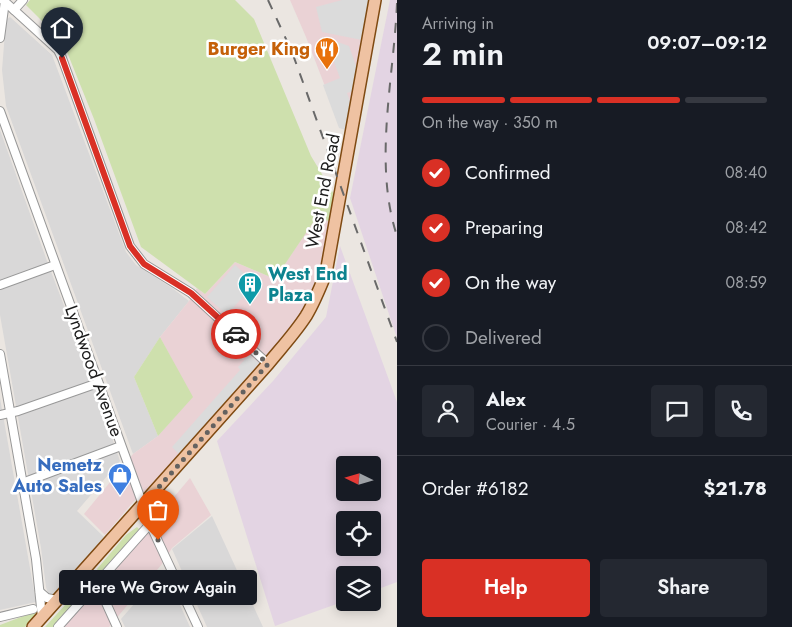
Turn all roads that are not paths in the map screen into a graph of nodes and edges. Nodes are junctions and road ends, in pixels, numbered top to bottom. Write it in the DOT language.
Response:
graph roads {
  1 [pos="23,0"];
  2 [pos="376,0"];
  3 [pos="4,1"];
  4 [pos="14,10"];
  5 [pos="0,38"];
  6 [pos="0,112"];
  7 [pos="55,265"];
  8 [pos="0,285"];
  9 [pos="0,354"];
  10 [pos="268,364"];
  11 [pos="98,383"];
  12 [pos="10,413"];
  13 [pos="0,415"];
  14 [pos="122,446"];
  15 [pos="22,483"];
  16 [pos="143,505"];
  17 [pos="150,524"];
  18 [pos="90,574"];
  19 [pos="97,584"];
  20 [pos="40,592"];
  21 [pos="57,600"];
  22 [pos="0,617"];
  23 [pos="41,621"];
  24 [pos="33,627"];
  25 [pos="58,627"];
  26 [pos="117,627"];
  27 [pos="198,627"];
  1 -- 4 [label="street"];
  2 -- 10 [label="main road, West End Road"];
  3 -- 4 [label="street"];
  3 -- 5 [label="street"];
  4 -- 10 [label="street"];
  6 -- 7 [label="street, Lyndwood Avenue"];
  7 -- 8 [label="street"];
  7 -- 11 [label="street, Lyndwood Avenue"];
  9 -- 12 [label="street"];
  10 -- 16 [label="main road, West End Road"];
  11 -- 12 [label="street"];
  11 -- 14 [label="street, Lyndwood Avenue"];
  12 -- 13 [label="street"];
  12 -- 15 [label="street"];
  14 -- 15 [label="street"];
  14 -- 16 [label="street, Lyndwood Avenue"];
  15 -- 20 [label="street"];
  16 -- 17 [label="street, Lyndwood Avenue"];
  16 -- 18 [label="main road, West End Road"];
  16 -- 21 [label="main road, West End Road"];
  17 -- 19 [label="street"];
  17 -- 27 [label="street, Lyndwood Avenue"];
  18 -- 19 [label="street"];
  18 -- 23 [label="main road, West End Road"];
  19 -- 25 [label="street"];
  19 -- 26 [label="street"];
  20 -- 21 [label="street"];
  20 -- 23 [label="street"];
  21 -- 23 [label="main road, West End Road"];
  22 -- 23 [label="street"];
  23 -- 24 [label="main road, West End Road"];
}
